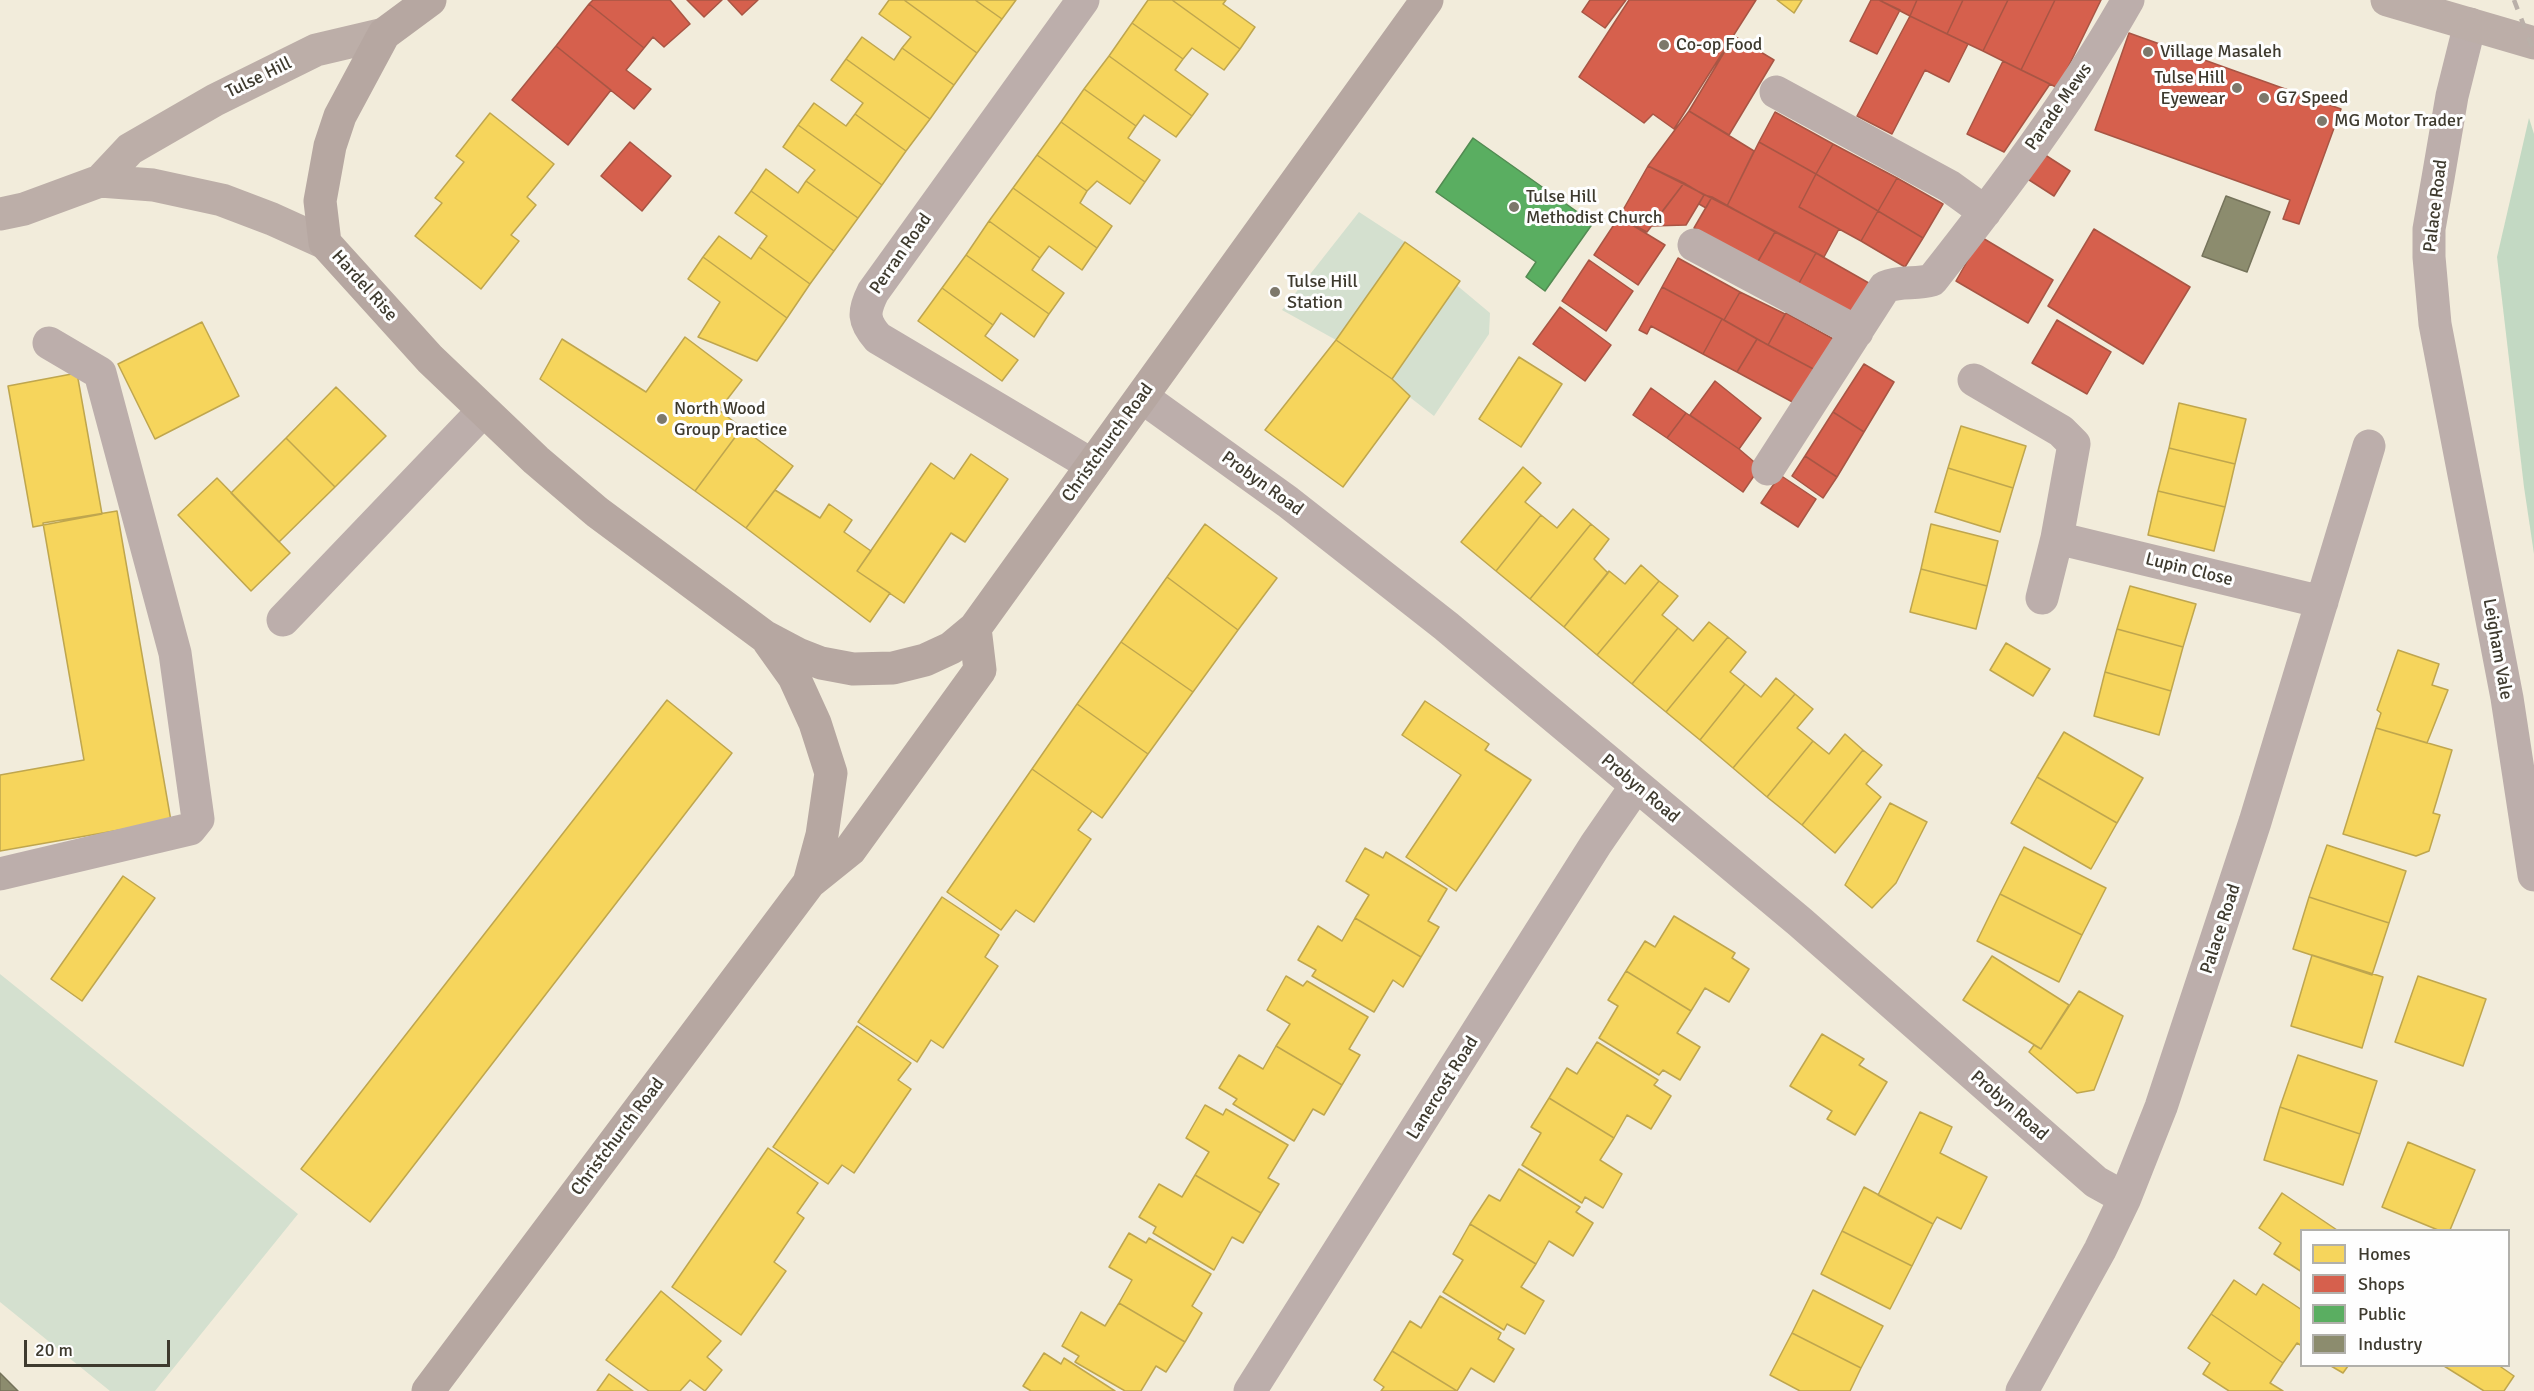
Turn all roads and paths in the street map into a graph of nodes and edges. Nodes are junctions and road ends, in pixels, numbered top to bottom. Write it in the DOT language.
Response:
graph roads {
  1 [pos="430,0"];
  2 [pos="1083,0"];
  3 [pos="1426,0"];
  4 [pos="2128,0"];
  5 [pos="2387,0"];
  6 [pos="2470,24"];
  7 [pos="384,34"];
  8 [pos="2534,43"];
  9 [pos="1776,92"];
  10 [pos="100,181"];
  11 [pos="1985,212"];
  12 [pos="0,214"];
  13 [pos="325,243"];
  14 [pos="1694,245"];
  15 [pos="1857,332"];
  16 [pos="49,343"];
  17 [pos="1974,380"];
  18 [pos="1142,397"];
  19 [pos="483,411"];
  20 [pos="2455,424"];
  21 [pos="2369,446"];
  22 [pos="1092,465"];
  23 [pos="1768,469"];
  24 [pos="2057,538"];
  25 [pos="2042,598"];
  26 [pos="2322,602"];
  27 [pos="283,620"];
  28 [pos="975,628"];
  29 [pos="764,636"];
  30 [pos="1636,786"];
  31 [pos="0,874"];
  32 [pos="2534,875"];
  33 [pos="809,883"];
  34 [pos="2125,1198"];
  35 [pos="428,1391"];
  36 [pos="1250,1391"];
  37 [pos="2022,1391"];
  1 -- 7 [label="highway, Tulse Hill"];
  2 -- 22 [label="street, Perran Road"];
  3 -- 18 [label="highway, Christchurch Road"];
  4 -- 11 [label="street, Parade Mews"];
  5 -- 6 [label="main road"];
  6 -- 8 [label="main road"];
  6 -- 20 [label="street, Palace Road"];
  7 -- 10 [label="main road, Tulse Hill"];
  7 -- 13 [label="highway, Hardel Rise"];
  9 -- 11 [label="street"];
  10 -- 12 [label="main road, Tulse Hill"];
  10 -- 13 [label="main road, Tulse Hill"];
  11 -- 15 [label="street, Parade Mews"];
  13 -- 19 [label="highway, Hardel Rise"];
  14 -- 15 [label="street"];
  15 -- 23 [label="street, Parade Mews"];
  16 -- 31 [label="street"];
  17 -- 24 [label="street"];
  18 -- 22 [label="highway, Christchurch Road"];
  18 -- 30 [label="street, Probyn Road"];
  19 -- 27 [label="street"];
  19 -- 29 [label="highway, Hardel Rise"];
  20 -- 32 [label="street, Leigham Vale"];
  21 -- 26 [label="street, Palace Road"];
  22 -- 28 [label="highway, Christchurch Road"];
  24 -- 25 [label="street"];
  24 -- 26 [label="street, Lupin Close"];
  26 -- 34 [label="street, Palace Road"];
  28 -- 29 [label="highway"];
  28 -- 33 [label="highway, Christchurch Road"];
  29 -- 33 [label="highway, Christchurch Road"];
  30 -- 34 [label="street, Probyn Road"];
  30 -- 36 [label="street, Lanercost Road"];
  33 -- 35 [label="highway, Christchurch Road"];
  34 -- 37 [label="street, Palace Road"];
}
